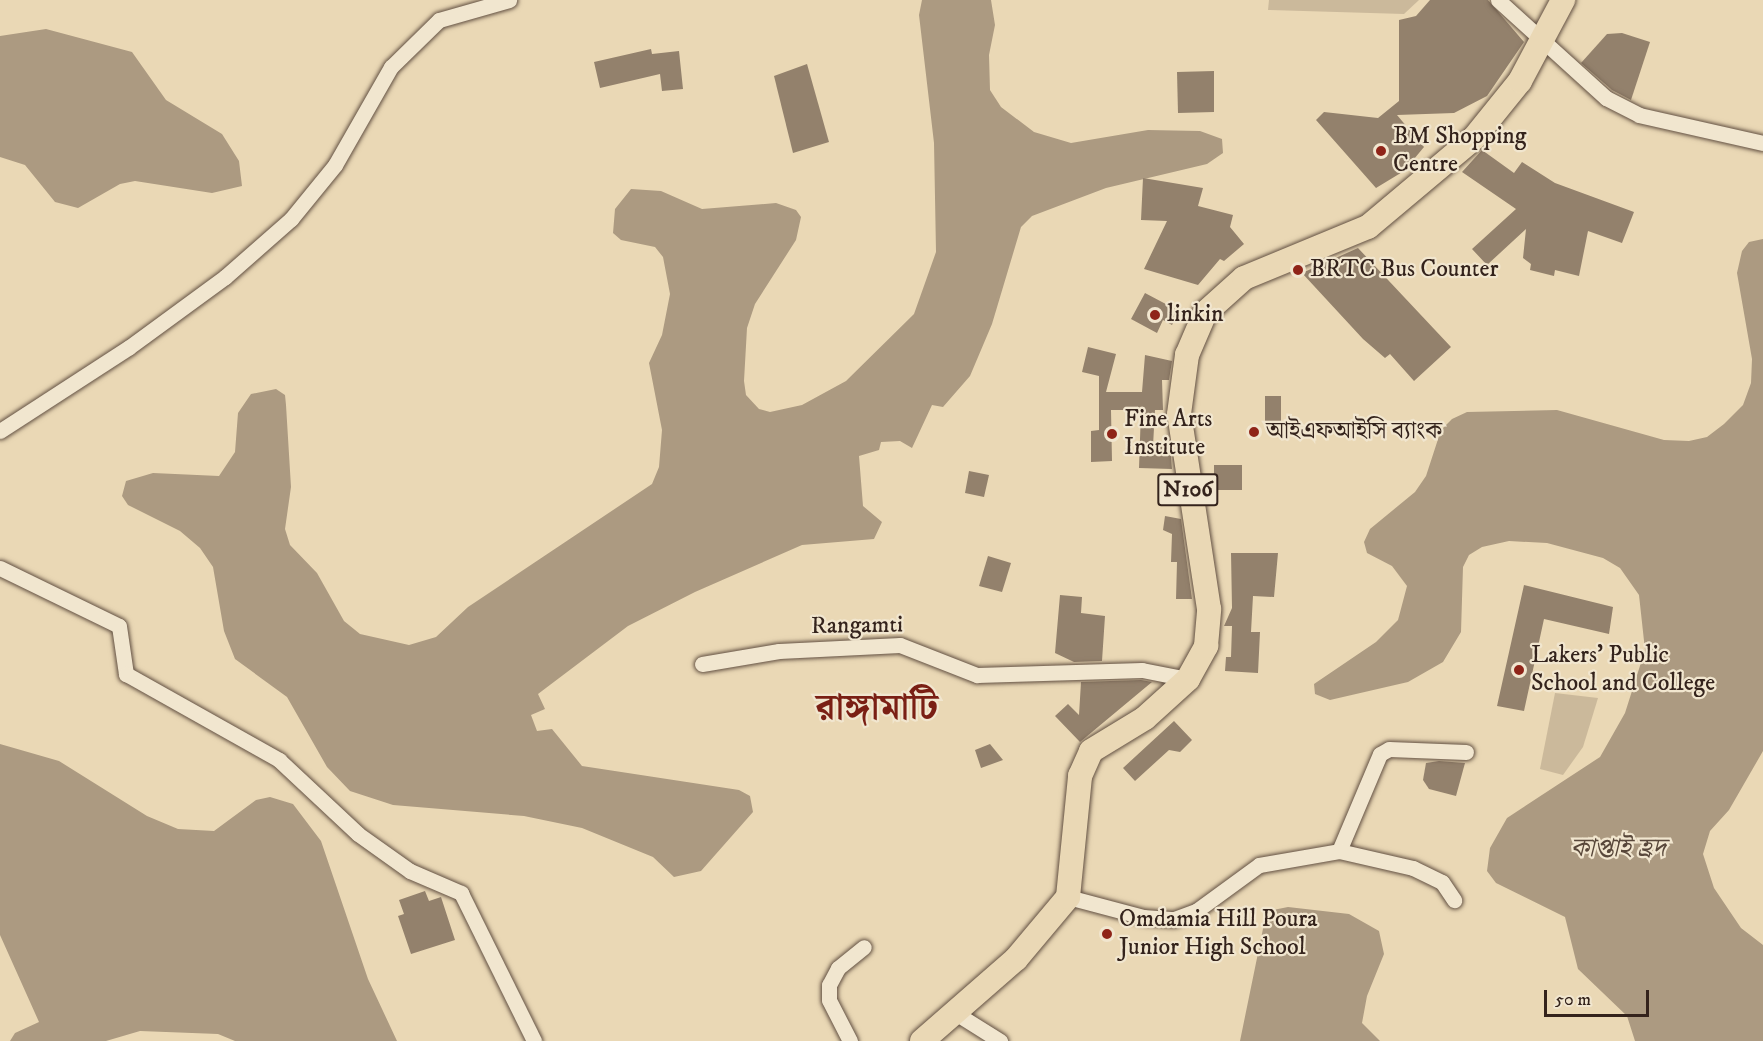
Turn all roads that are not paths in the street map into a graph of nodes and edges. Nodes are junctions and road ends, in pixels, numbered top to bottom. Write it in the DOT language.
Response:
graph roads {
  1 [pos="509,0"];
  2 [pos="1498,0"];
  3 [pos="1563,0"];
  4 [pos="1542,40"];
  5 [pos="1763,143"];
  6 [pos="0,431"];
  7 [pos="0,568"];
  8 [pos="702,664"];
  9 [pos="1188,679"];
  10 [pos="1466,752"];
  11 [pos="1339,851"];
  12 [pos="1068,897"];
  13 [pos="1454,900"];
  14 [pos="864,947"];
  15 [pos="957,1014"];
  16 [pos="534,1041"];
  17 [pos="850,1041"];
  18 [pos="922,1041"];
  19 [pos="1000,1041"];
  1 -- 6 [label="street"];
  2 -- 4 [label="street"];
  3 -- 4 [label="highway, N106"];
  4 -- 5 [label="street"];
  4 -- 9 [label="highway, N106"];
  7 -- 16 [label="street"];
  8 -- 9 [label="street, Rangamti"];
  9 -- 12 [label="highway, N106"];
  10 -- 11 [label="street"];
  11 -- 12 [label="street"];
  11 -- 13 [label="street"];
  12 -- 15 [label="highway"];
  14 -- 17 [label="street"];
  15 -- 18 [label="highway"];
  15 -- 19 [label="street"];
}
